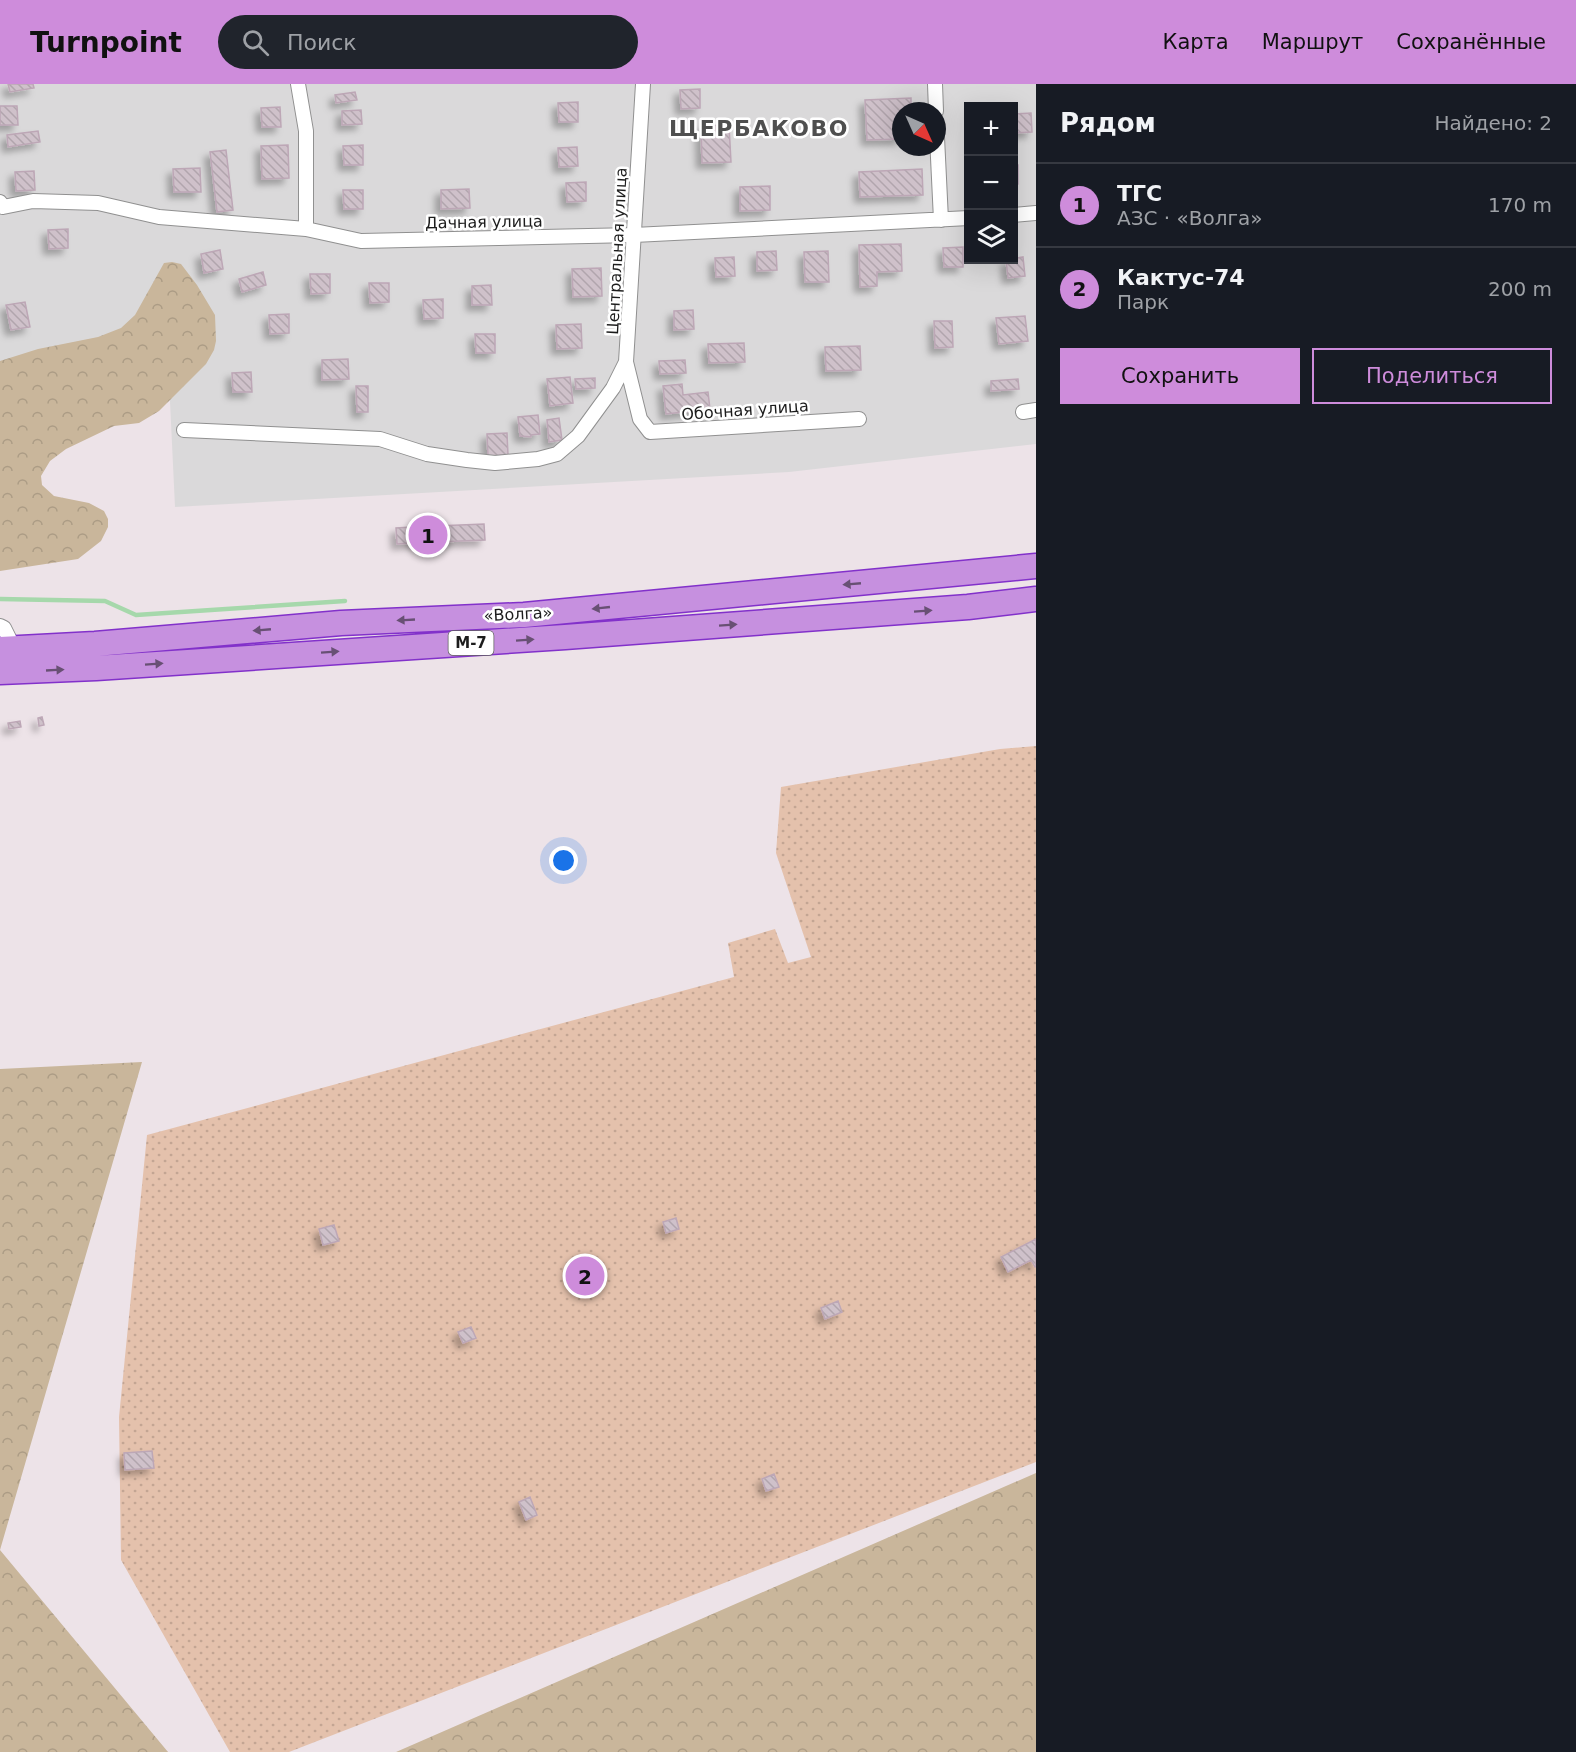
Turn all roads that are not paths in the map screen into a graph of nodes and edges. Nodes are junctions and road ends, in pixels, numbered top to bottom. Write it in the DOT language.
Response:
graph roads {
  1 [pos="298,84"];
  2 [pos="643,84"];
  3 [pos="935,84"];
  4 [pos="936,102"];
  5 [pos="938,156"];
  6 [pos="2,204"];
  7 [pos="1036,213"];
  8 [pos="1018,215"];
  9 [pos="964,218"];
  10 [pos="941,220"];
  11 [pos="306,229"];
  12 [pos="634,235"];
  13 [pos="626,362"];
  14 [pos="859,419"];
  15 [pos="640,420"];
  16 [pos="184,430"];
  17 [pos="1036,566"];
  18 [pos="1036,599"];
  19 [pos="0,626"];
  20 [pos="6,666"];
  1 -- 11 [label="street"];
  2 -- 12 [label="street, Центральная улица"];
  3 -- 4 [label="street"];
  5 -- 10 [label="street"];
  6 -- 11 [label="street, Дачная улица"];
  7 -- 8 [label="street"];
  9 -- 10 [label="street, Дачная улица"];
  10 -- 12 [label="street, Дачная улица"];
  11 -- 12 [label="street, Дачная улица"];
  12 -- 13 [label="street, Центральная улица"];
  13 -- 15 [label="street, Центральная улица"];
  13 -- 16 [label="street"];
  14 -- 15 [label="street, Обочная улица"];
  17 -- 20 [label="highway, «Волга» / М-7, one-way"];
  20 -- 18 [label="highway, «Волга» / М-7, one-way"];
  19 -- 20 [label="street"];
}
